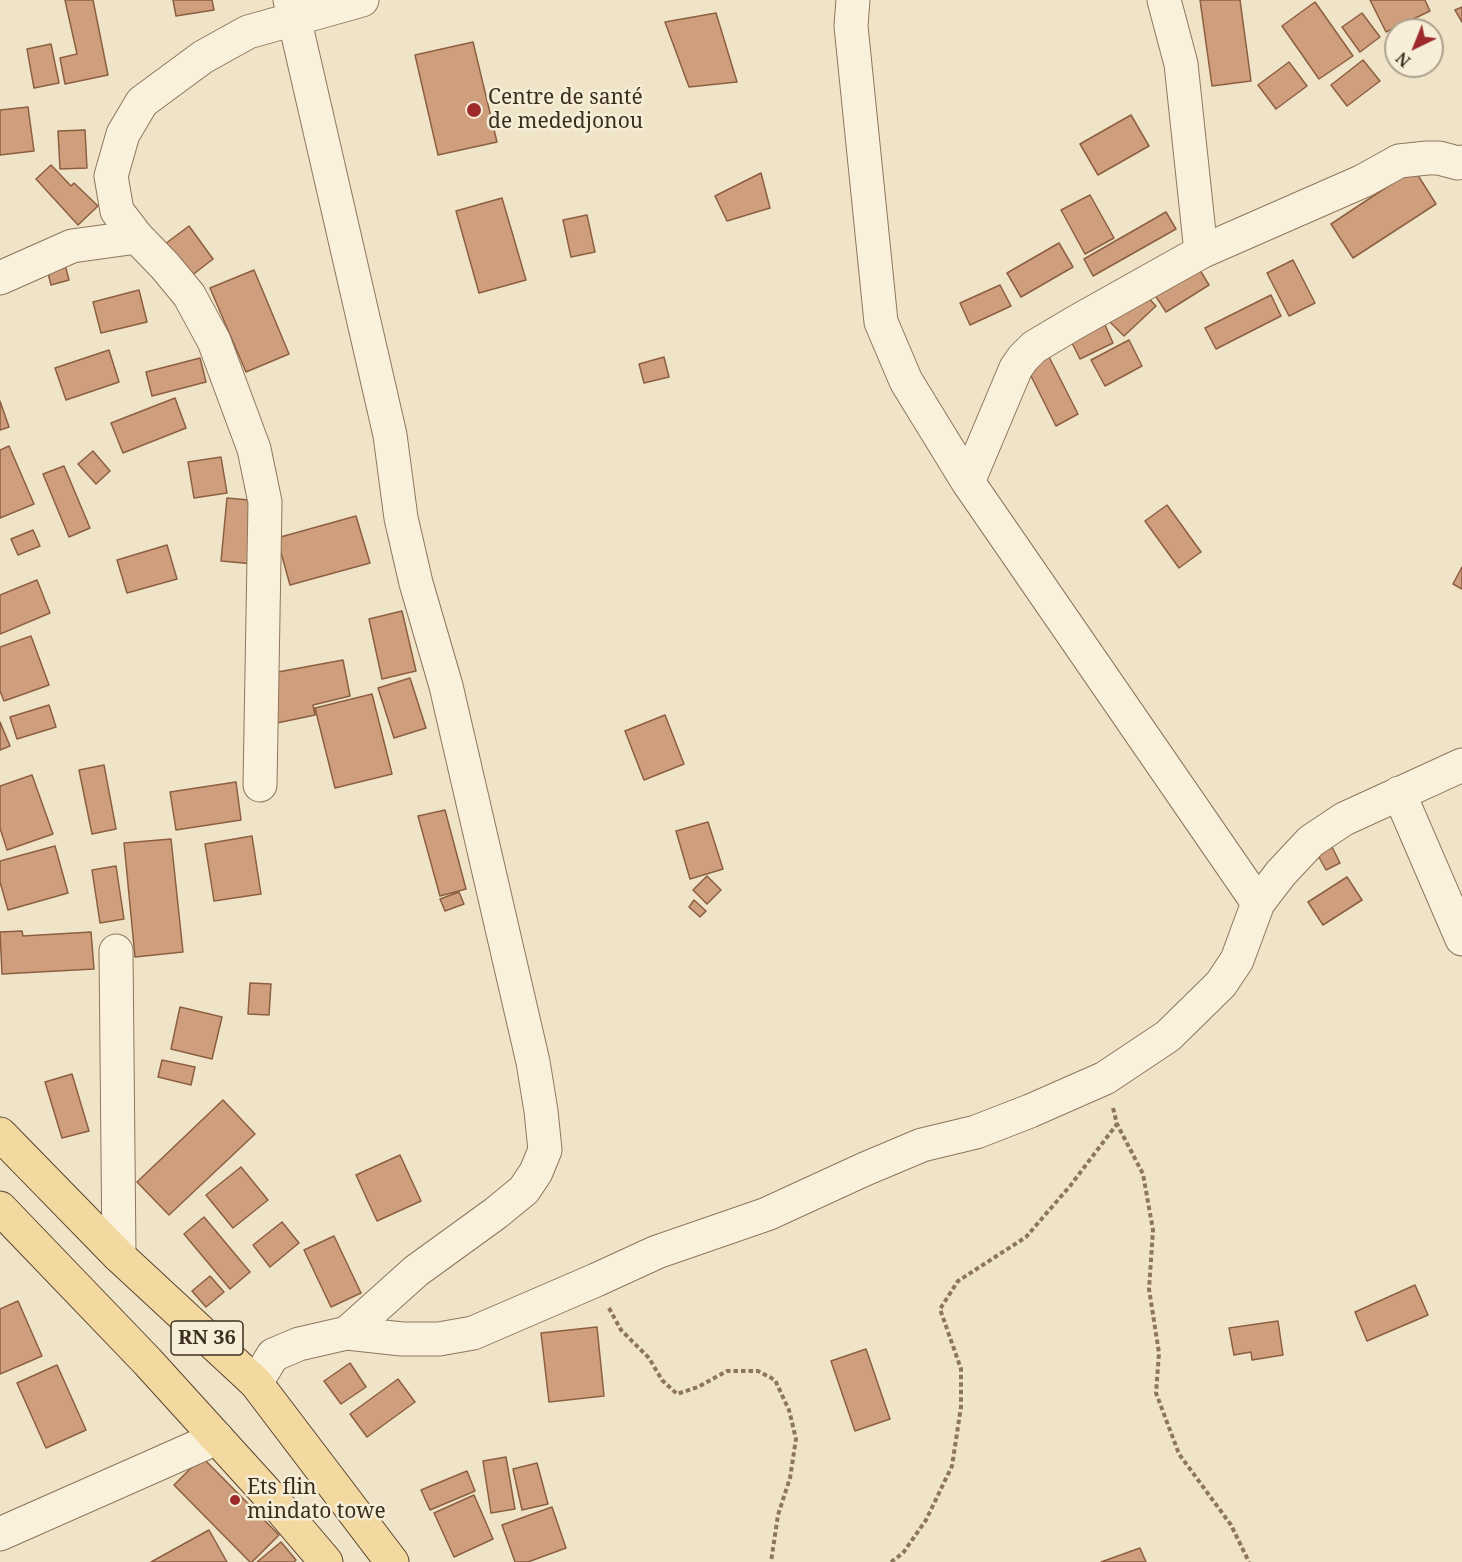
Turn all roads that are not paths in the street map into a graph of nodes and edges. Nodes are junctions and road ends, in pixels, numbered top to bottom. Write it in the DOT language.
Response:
graph roads {
  1 [pos="362,0"];
  2 [pos="853,0"];
  3 [pos="1164,0"];
  4 [pos="292,9"];
  5 [pos="1462,162"];
  6 [pos="137,237"];
  7 [pos="1200,252"];
  8 [pos="0,278"];
  9 [pos="969,482"];
  10 [pos="1462,765"];
  11 [pos="260,785"];
  12 [pos="1399,793"];
  13 [pos="1258,903"];
  14 [pos="1462,939"];
  15 [pos="116,951"];
  16 [pos="0,1134"];
  17 [pos="0,1208"];
  18 [pos="119,1256"];
  19 [pos="347,1334"];
  20 [pos="256,1383"];
  21 [pos="217,1438"];
  22 [pos="0,1534"];
  23 [pos="326,1562"];
  24 [pos="392,1562"];
  1 -- 4 [label="street"];
  2 -- 9 [label="street"];
  3 -- 7 [label="street"];
  4 -- 6 [label="street"];
  4 -- 19 [label="street"];
  5 -- 7 [label="street"];
  6 -- 8 [label="street"];
  6 -- 11 [label="street"];
  7 -- 9 [label="street"];
  9 -- 13 [label="street"];
  10 -- 12 [label="street"];
  12 -- 13 [label="street"];
  12 -- 14 [label="street"];
  13 -- 19 [label="street"];
  15 -- 18 [label="street"];
  16 -- 18 [label="main road, RN 36"];
  17 -- 21 [label="main road, RN 36"];
  18 -- 20 [label="main road, RN 36"];
  19 -- 20 [label="street"];
  20 -- 24 [label="main road, RN 36"];
  21 -- 22 [label="street"];
  21 -- 23 [label="main road, RN 36"];
}
